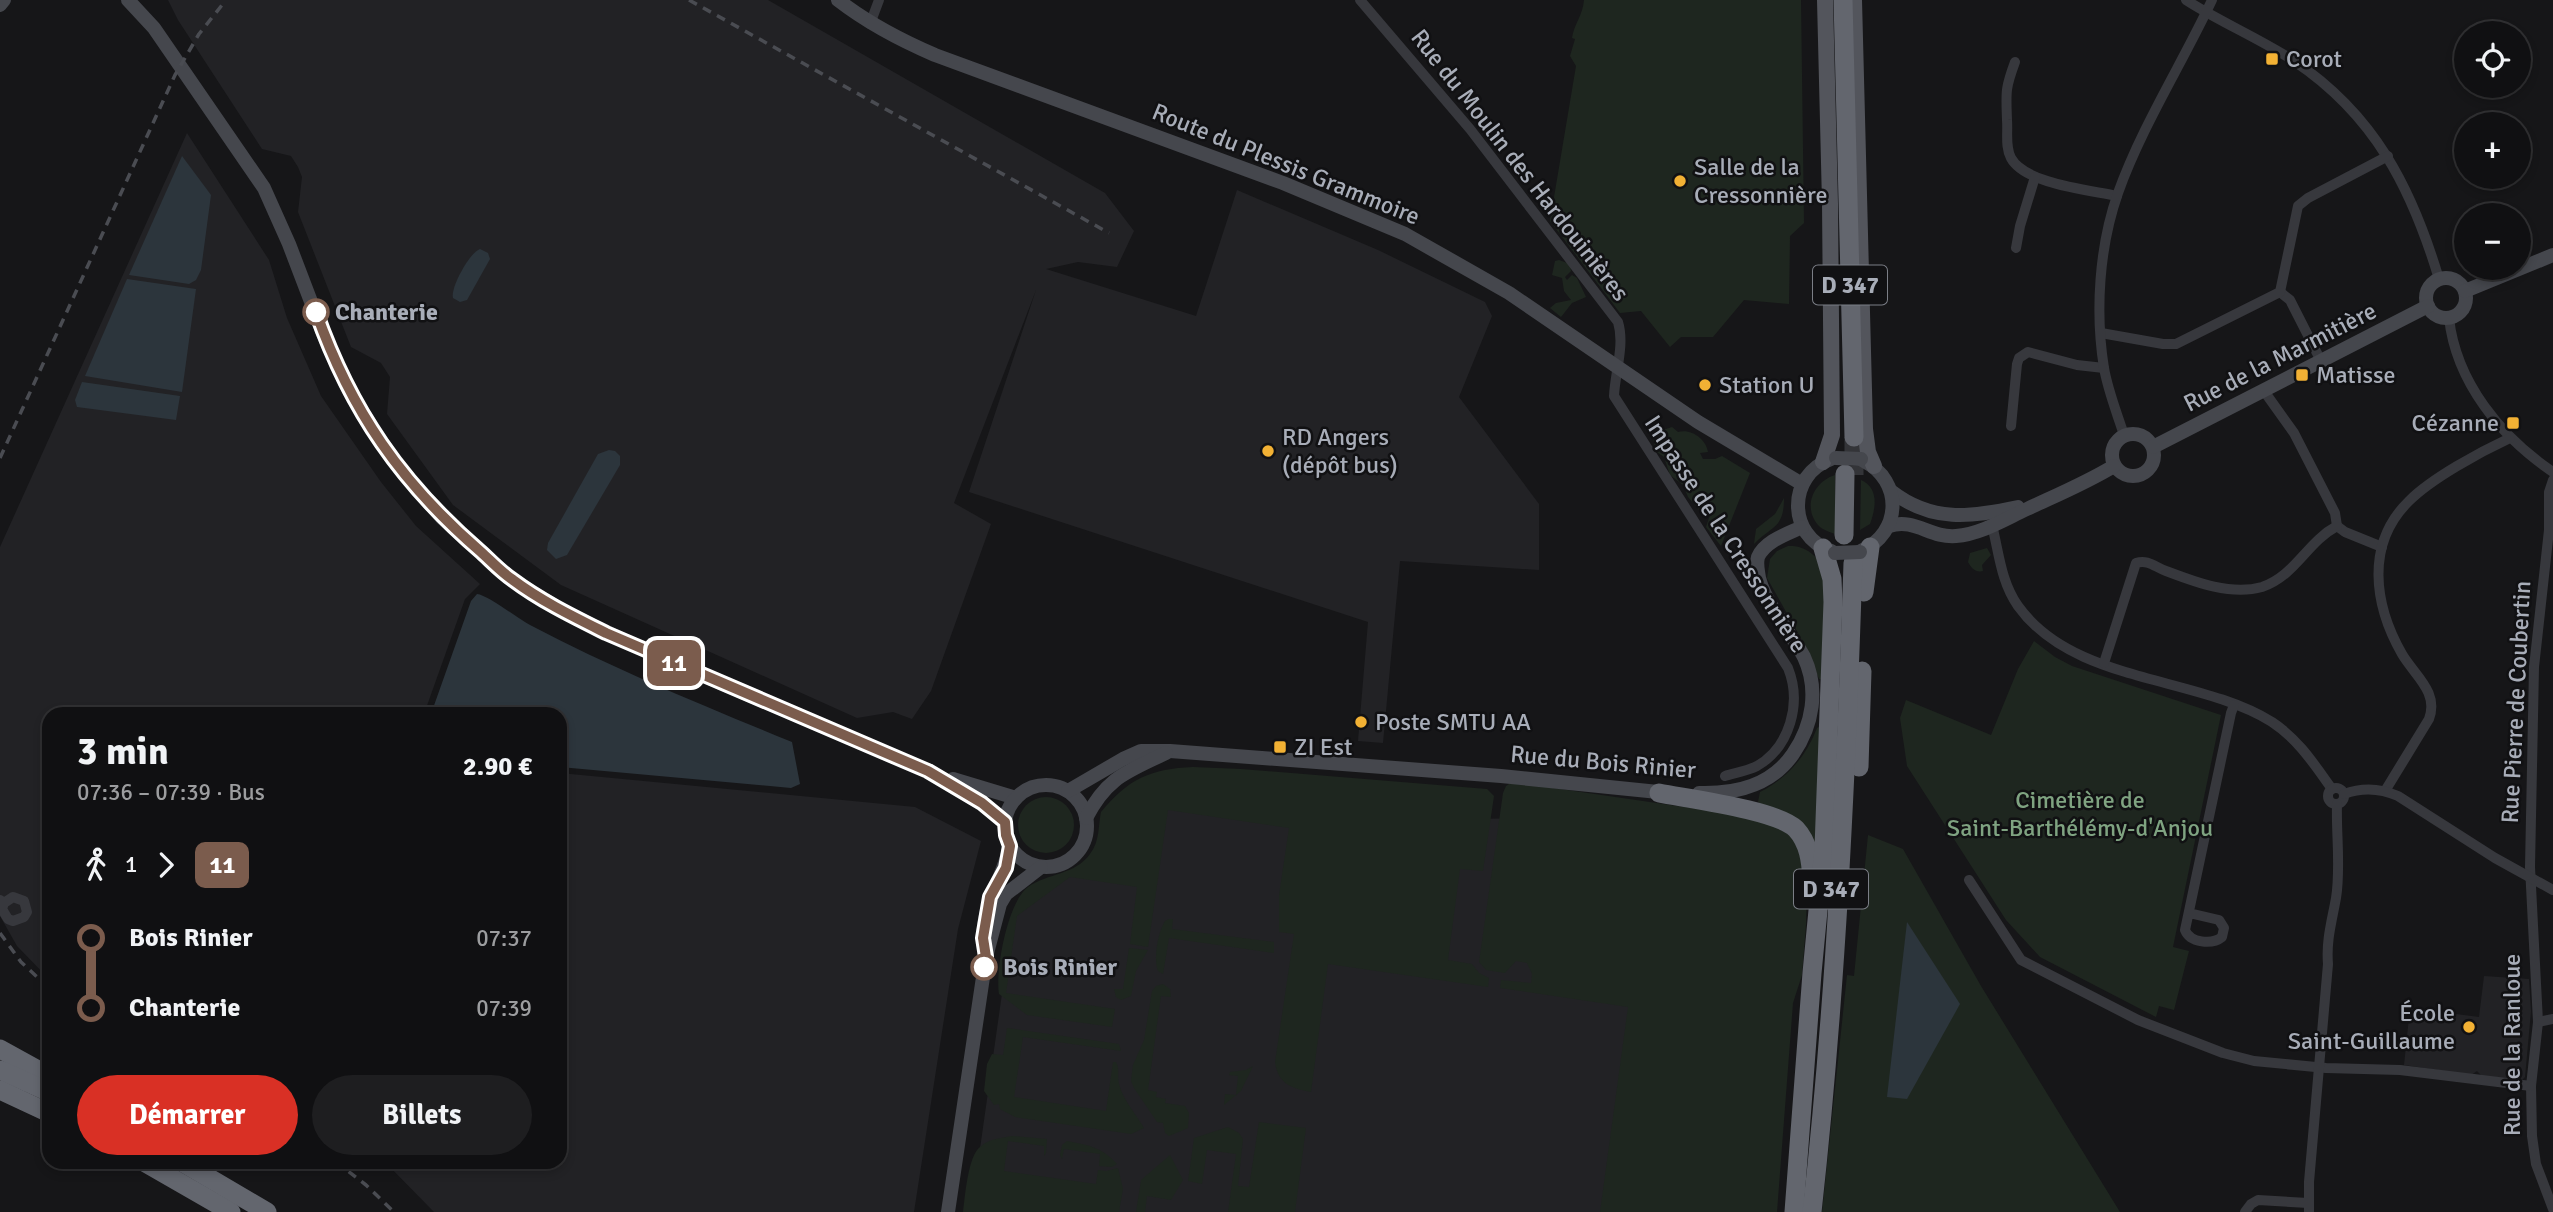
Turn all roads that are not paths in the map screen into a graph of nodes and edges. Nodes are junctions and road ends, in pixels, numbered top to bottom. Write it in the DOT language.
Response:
graph roads {
  1 [pos="4,0"];
  2 [pos="128,0"];
  3 [pos="144,0"];
  4 [pos="838,0"];
  5 [pos="879,0"];
  6 [pos="1360,0"];
  7 [pos="1825,0"];
  8 [pos="1833,0"];
  9 [pos="1843,0"];
  10 [pos="1854,0"];
  11 [pos="2186,0"];
  12 [pos="2213,0"];
  13 [pos="0,5"];
  14 [pos="2206,13"];
  15 [pos="870,24"];
  16 [pos="154,28"];
  17 [pos="2015,62"];
  18 [pos="2388,156"];
  19 [pos="2035,177"];
  20 [pos="2117,197"];
  21 [pos="2016,248"];
  22 [pos="2553,255"];
  23 [pos="2439,279"];
  24 [pos="2465,290"];
  25 [pos="2280,292"];
  26 [pos="2427,306"];
  27 [pos="2449,318"];
  28 [pos="2101,333"];
  29 [pos="2321,361"];
  30 [pos="1617,365"];
  31 [pos="2105,368"];
  32 [pos="2264,391"];
  33 [pos="2011,426"];
  34 [pos="2124,435"];
  35 [pos="2510,438"];
  36 [pos="2153,447"];
  37 [pos="1849,466"];
  38 [pos="2114,466"];
  39 [pos="2553,472"];
  40 [pos="2553,480"];
  41 [pos="1802,484"];
  42 [pos="1891,491"];
  43 [pos="2043,502"];
  44 [pos="1992,525"];
  45 [pos="1889,526"];
  46 [pos="2337,526"];
  47 [pos="2551,526"];
  48 [pos="1802,527"];
  49 [pos="2382,547"];
  50 [pos="1848,549"];
  51 [pos="2104,663"];
  52 [pos="2234,705"];
  53 [pos="1170,751"];
  54 [pos="928,771"];
  55 [pos="1725,776"];
  56 [pos="2332,789"];
  57 [pos="2385,791"];
  58 [pos="1068,792"];
  59 [pos="1659,793"];
  60 [pos="2344,794"];
  61 [pos="1016,798"];
  62 [pos="2337,804"];
  63 [pos="1086,818"];
  64 [pos="1005,822"];
  65 [pos="1010,846"];
  66 [pos="1041,867"];
  67 [pos="2530,877"];
  68 [pos="1969,880"];
  69 [pos="2553,890"];
  70 [pos="2189,913"];
  71 [pos="986,957"];
  72 [pos="1812,973"];
  73 [pos="2553,1019"];
  74 [pos="2538,1022"];
  75 [pos="0,1049"];
  76 [pos="2319,1067"];
  77 [pos="0,1070"];
  78 [pos="42,1072"];
  79 [pos="2531,1086"];
  80 [pos="42,1089"];
  81 [pos="0,1090"];
  82 [pos="0,1104"];
  83 [pos="42,1110"];
  84 [pos="42,1122"];
  85 [pos="156,1169"];
  86 [pos="193,1169"];
  87 [pos="2309,1208"];
  88 [pos="2553,1209"];
  89 [pos="231,1212"];
  90 [pos="267,1212"];
  91 [pos="948,1212"];
  92 [pos="1796,1212"];
  93 [pos="1812,1212"];
  94 [pos="2245,1212"];
  1 -- 13 [label="street"];
  2 -- 16 [label="street"];
  3 -- 16 [label="street"];
  4 -- 15 [label="street, Route du Plessis Grammoire"];
  5 -- 15 [label="street"];
  6 -- 30 [label="street, Rue du Moulin des Hardouinières"];
  7 -- 37 [label="main road"];
  8 -- 9 [label="highway, D 347"];
  10 -- 37 [label="main road"];
  11 -- 14 [label="street"];
  12 -- 14 [label="street"];
  14 -- 18 [label="street"];
  14 -- 20 [label="street"];
  15 -- 30 [label="street, Route du Plessis Grammoire"];
  16 -- 54 [label="street"];
  17 -- 19 [label="street"];
  18 -- 23 [label="street"];
  18 -- 25 [label="street"];
  19 -- 20 [label="street"];
  19 -- 21 [label="street"];
  20 -- 28 [label="street"];
  22 -- 24 [label="street"];
  23 -- 24 [label="street"];
  23 -- 26 [label="street"];
  24 -- 27 [label="street"];
  25 -- 28 [label="street"];
  25 -- 29 [label="street"];
  26 -- 27 [label="street"];
  26 -- 29 [label="street, Rue de la Marmitière"];
  27 -- 35 [label="street"];
  28 -- 31 [label="street"];
  29 -- 32 [label="street, Rue de la Marmitière"];
  30 -- 41 [label="street, Route du Plessis Grammoire"];
  30 -- 55 [label="street, Impasse de la Cressonnière"];
  31 -- 33 [label="street"];
  31 -- 34 [label="street"];
  32 -- 36 [label="street, Rue de la Marmitière"];
  32 -- 46 [label="street"];
  34 -- 36 [label="street"];
  34 -- 38 [label="street"];
  35 -- 39 [label="street"];
  35 -- 49 [label="street"];
  36 -- 38 [label="street"];
  37 -- 41 [label="street"];
  37 -- 42 [label="street"];
  37 -- 50 [label="highway, D 347"];
  38 -- 43 [label="street"];
  40 -- 47 [label="street, Rue Pierre de Coubertin"];
  41 -- 48 [label="street"];
  42 -- 43 [label="street"];
  42 -- 45 [label="street"];
  43 -- 44 [label="street"];
  44 -- 45 [label="street"];
  44 -- 51 [label="street"];
  45 -- 50 [label="street"];
  46 -- 49 [label="street"];
  46 -- 51 [label="street"];
  47 -- 67 [label="street, Rue Pierre de Coubertin"];
  48 -- 50 [label="street"];
  48 -- 59 [label="street, Rue du Bois Rinier"];
  49 -- 57 [label="street"];
  50 -- 72 [label="highway"];
  50 -- 92 [label="highway, D 347"];
  50 -- 93 [label="highway"];
  51 -- 52 [label="street"];
  52 -- 56 [label="street"];
  52 -- 70 [label="street"];
  53 -- 58 [label="street, Rue du Bois Rinier"];
  53 -- 59 [label="street, Rue du Bois Rinier"];
  53 -- 63 [label="street, Rue du Bois Rinier"];
  54 -- 61 [label="street"];
  54 -- 64 [label="street"];
  56 -- 60 [label="street"];
  56 -- 62 [label="street"];
  57 -- 60 [label="street"];
  57 -- 67 [label="street"];
  58 -- 61 [label="street"];
  58 -- 63 [label="street"];
  59 -- 72 [label="highway"];
  60 -- 62 [label="street"];
  61 -- 64 [label="street"];
  62 -- 76 [label="street"];
  63 -- 66 [label="street"];
  64 -- 65 [label="street"];
  65 -- 66 [label="street"];
  65 -- 71 [label="street"];
  66 -- 71 [label="street"];
  67 -- 69 [label="street"];
  67 -- 74 [label="street, Rue de la Ranloue"];
  68 -- 76 [label="street"];
  71 -- 91 [label="street"];
  72 -- 92 [label="highway"];
  73 -- 74 [label="street"];
  74 -- 79 [label="street, Rue de la Ranloue"];
  75 -- 78 [label="highway"];
  76 -- 79 [label="street"];
  76 -- 87 [label="street"];
  77 -- 80 [label="highway"];
  79 -- 88 [label="street, Rue de la Ranloue"];
  81 -- 83 [label="highway"];
  82 -- 84 [label="highway"];
  85 -- 89 [label="highway"];
  86 -- 90 [label="highway"];
  87 -- 94 [label="street"];
}
